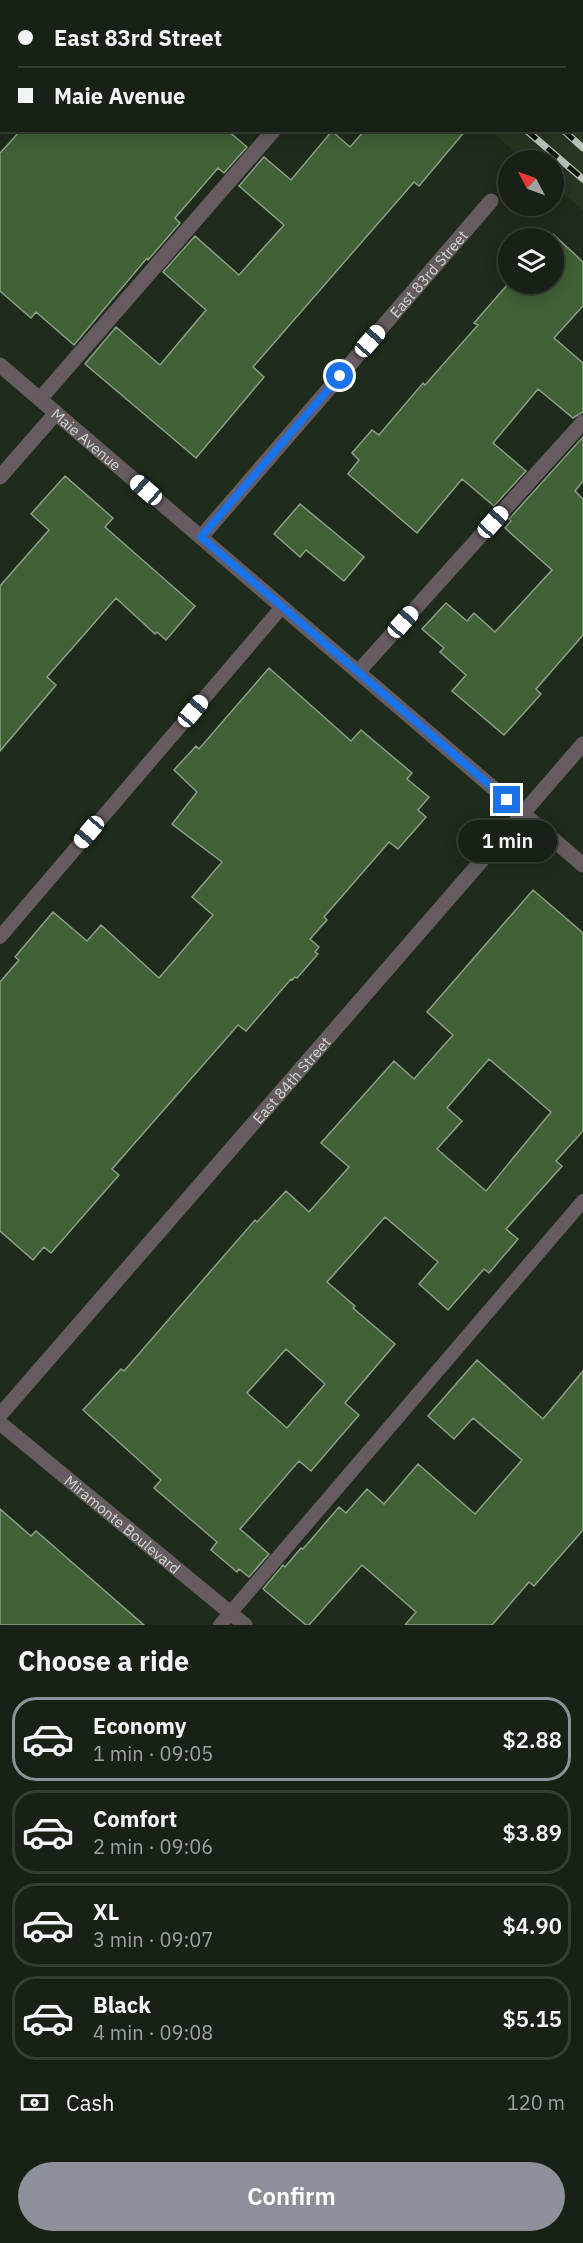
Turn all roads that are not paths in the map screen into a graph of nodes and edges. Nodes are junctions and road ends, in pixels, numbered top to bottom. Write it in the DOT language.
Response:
graph roads {
  1 [pos="272,132"];
  2 [pos="491,201"];
  3 [pos="0,364"];
  4 [pos="40,399"];
  5 [pos="56,412"];
  6 [pos="583,422"];
  7 [pos="0,477"];
  8 [pos="201,537"];
  9 [pos="282,607"];
  10 [pos="358,672"];
  11 [pos="583,744"];
  12 [pos="524,814"];
  13 [pos="583,865"];
  14 [pos="0,937"];
  15 [pos="583,1201"];
  16 [pos="0,1415"];
  17 [pos="0,1424"];
  18 [pos="225,1619"];
  19 [pos="245,1625"];
  1 -- 4 [label="street"];
  2 -- 8 [label="street, East 83rd Street"];
  3 -- 4 [label="street, Maie Avenue"];
  4 -- 5 [label="street, Maie Avenue"];
  5 -- 7 [label="street"];
  5 -- 8 [label="street, Maie Avenue"];
  6 -- 10 [label="street"];
  8 -- 9 [label="street, Maie Avenue"];
  9 -- 10 [label="street, Maie Avenue"];
  9 -- 14 [label="lane"];
  10 -- 12 [label="street, Maie Avenue"];
  11 -- 12 [label="street, East 84th Street"];
  12 -- 13 [label="street, Maie Avenue"];
  12 -- 16 [label="street, East 84th Street"];
  15 -- 18 [label="lane"];
  17 -- 18 [label="street, Miramonte Boulevard"];
  18 -- 19 [label="street, Miramonte Boulevard"];
}
